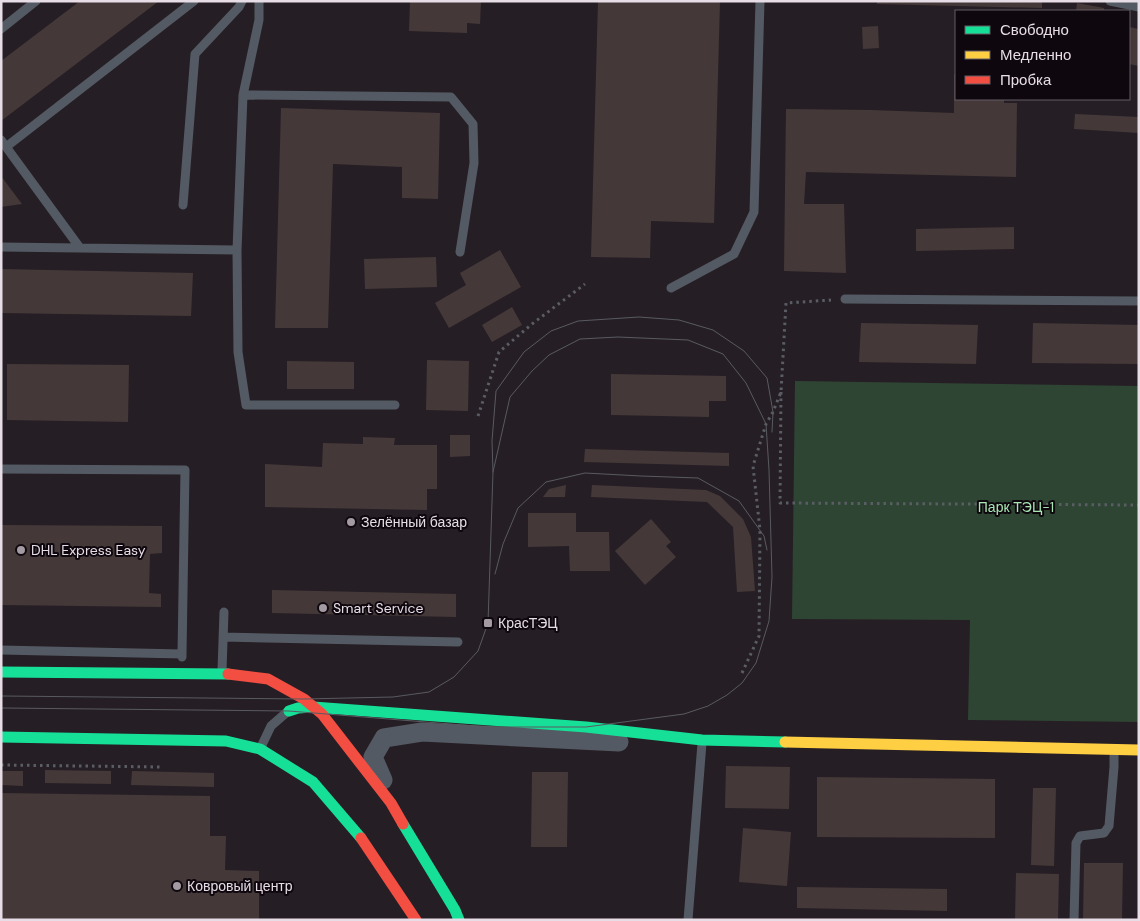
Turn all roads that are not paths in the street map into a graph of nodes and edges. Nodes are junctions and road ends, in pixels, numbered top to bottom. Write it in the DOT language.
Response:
graph roads {
  1 [pos="36,1"];
  2 [pos="194,1"];
  3 [pos="242,1"];
  4 [pos="260,1"];
  5 [pos="760,1"];
  6 [pos="1110,1"];
  7 [pos="1139,7"];
  8 [pos="1,29"];
  9 [pos="243,95"];
  10 [pos="4,144"];
  11 [pos="183,205"];
  12 [pos="1,247"];
  13 [pos="80,248"];
  14 [pos="236,250"];
  15 [pos="460,252"];
  16 [pos="671,288"];
  17 [pos="844,299"];
  18 [pos="1139,301"];
  19 [pos="395,404"];
  20 [pos="1,469"];
  21 [pos="224,612"];
  22 [pos="223,637"];
  23 [pos="458,642"];
  24 [pos="1,650"];
  25 [pos="182,654"];
  26 [pos="1,672"];
  27 [pos="182,673"];
  28 [pos="222,673"];
  29 [pos="313,707"];
  30 [pos="288,711"];
  31 [pos="1,737"];
  32 [pos="702,740"];
  33 [pos="260,750"];
  34 [pos="1114,750"];
  35 [pos="1139,750"];
  36 [pos="391,802"];
  37 [pos="415,919"];
  38 [pos="459,920"];
  39 [pos="688,920"];
  40 [pos="1074,920"];
  1 -- 8 [label="lane"];
  2 -- 10 [label="lane"];
  3 -- 11 [label="lane"];
  4 -- 9 [label="lane"];
  5 -- 16 [label="lane"];
  6 -- 7 [label="lane"];
  9 -- 14 [label="lane"];
  9 -- 15 [label="lane"];
  10 -- 13 [label="lane"];
  12 -- 13 [label="lane"];
  13 -- 14 [label="lane"];
  14 -- 19 [label="lane"];
  17 -- 18 [label="lane"];
  20 -- 25 [label="lane"];
  21 -- 22 [label="lane"];
  22 -- 23 [label="lane"];
  22 -- 28 [label="lane"];
  24 -- 25 [label="lane"];
  25 -- 27 [label="lane"];
  26 -- 27 [label="main road"];
  27 -- 28 [label="main road"];
  28 -- 29 [label="main road"];
  29 -- 30 [label="main road"];
  29 -- 32 [label="main road"];
  29 -- 36 [label="main road"];
  30 -- 33 [label="lane"];
  31 -- 33 [label="main road"];
  32 -- 34 [label="main road"];
  32 -- 36 [label="street"];
  32 -- 39 [label="lane"];
  33 -- 37 [label="main road"];
  34 -- 35 [label="main road"];
  34 -- 40 [label="lane"];
  36 -- 38 [label="main road"];
}
